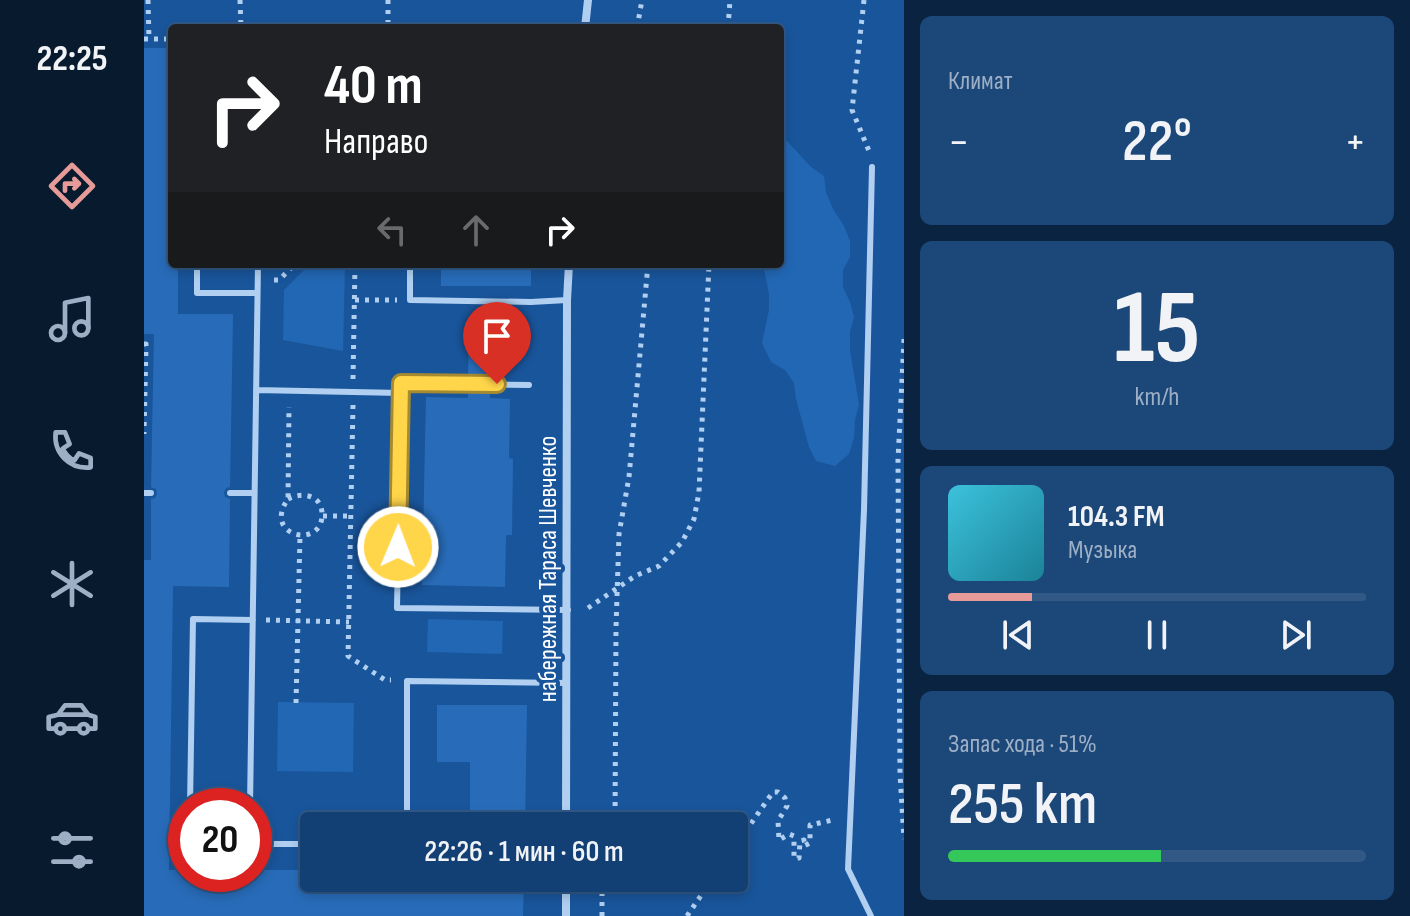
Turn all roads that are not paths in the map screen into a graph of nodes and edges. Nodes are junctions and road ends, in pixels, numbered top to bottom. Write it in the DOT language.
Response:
graph roads {
  1 [pos="588,0"];
  2 [pos="585,24"];
  3 [pos="872,167"];
  4 [pos="197,268"];
  5 [pos="258,268"];
  6 [pos="410,268"];
  7 [pos="569,268"];
  8 [pos="257,293"];
  9 [pos="567,300"];
  10 [pos="529,385"];
  11 [pos="256,390"];
  12 [pos="401,393"];
  13 [pos="230,493"];
  14 [pos="254,493"];
  15 [pos="568,610"];
  16 [pos="253,620"];
  17 [pos="567,683"];
  18 [pos="190,788"];
  19 [pos="250,788"];
  20 [pos="407,812"];
  21 [pos="566,812"];
  22 [pos="272,844"];
  23 [pos="300,844"];
  24 [pos="566,892"];
  25 [pos="566,916"];
  26 [pos="871,916"];
  1 -- 2 [label="street"];
  3 -- 26 [label="lane"];
  4 -- 8 [label="lane"];
  5 -- 8 [label="lane"];
  6 -- 9 [label="lane"];
  7 -- 9 [label="street, набережная Тараса Шевченко"];
  8 -- 11 [label="lane"];
  9 -- 15 [label="street, набережная Тараса Шевченко"];
  10 -- 12 [label="lane"];
  11 -- 12 [label="lane"];
  11 -- 14 [label="lane"];
  12 -- 15 [label="lane"];
  13 -- 14 [label="lane"];
  14 -- 16 [label="lane"];
  15 -- 17 [label="street, набережная Тараса Шевченко"];
  16 -- 18 [label="lane"];
  16 -- 19 [label="lane"];
  17 -- 20 [label="lane"];
  17 -- 21 [label="street, набережная Тараса Шевченко"];
  22 -- 23 [label="lane"];
  24 -- 25 [label="street"];
}
